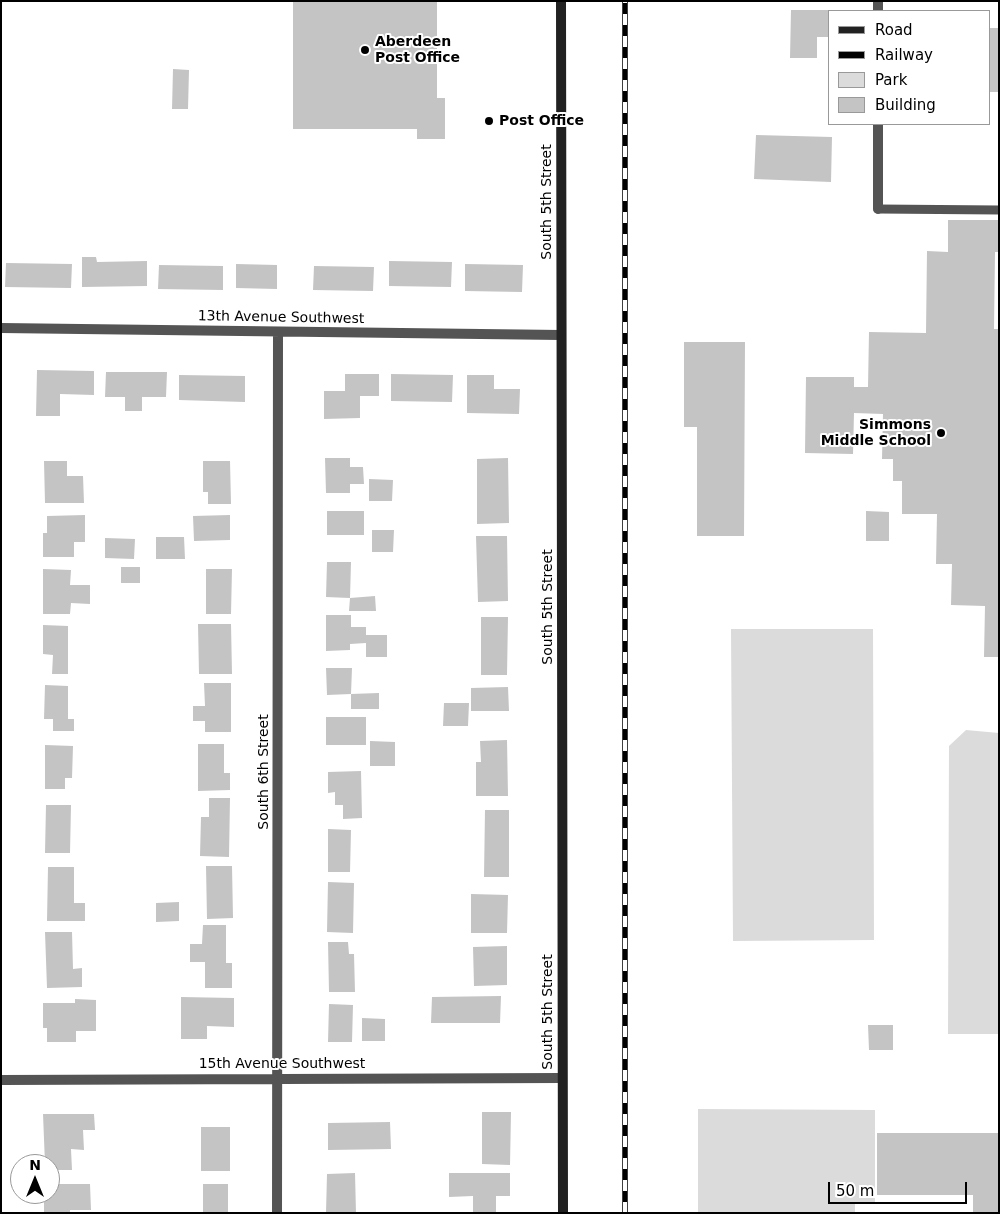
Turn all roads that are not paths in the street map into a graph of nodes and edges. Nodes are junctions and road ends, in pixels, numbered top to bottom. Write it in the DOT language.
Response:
graph roads {
  1 [pos="561,1"];
  2 [pos="878,125"];
  3 [pos="878,209"];
  4 [pos="999,210"];
  5 [pos="1,328"];
  6 [pos="278,332"];
  7 [pos="561,335"];
  8 [pos="277,1078"];
  9 [pos="562,1078"];
  10 [pos="1,1080"];
  11 [pos="277,1213"];
  12 [pos="563,1213"];
  1 -- 7 [label="main road, South 5th Street"];
  2 -- 3 [label="street"];
  3 -- 4 [label="lane"];
  5 -- 6 [label="street, 13th Avenue Southwest"];
  6 -- 7 [label="street, 13th Avenue Southwest"];
  6 -- 8 [label="street, South 6th Street"];
  7 -- 9 [label="main road, South 5th Street"];
  8 -- 9 [label="street, 15th Avenue Southwest"];
  8 -- 10 [label="street, 15th Avenue Southwest"];
  8 -- 11 [label="street, South 6th Street"];
  9 -- 12 [label="main road, South 5th Street"];
}
